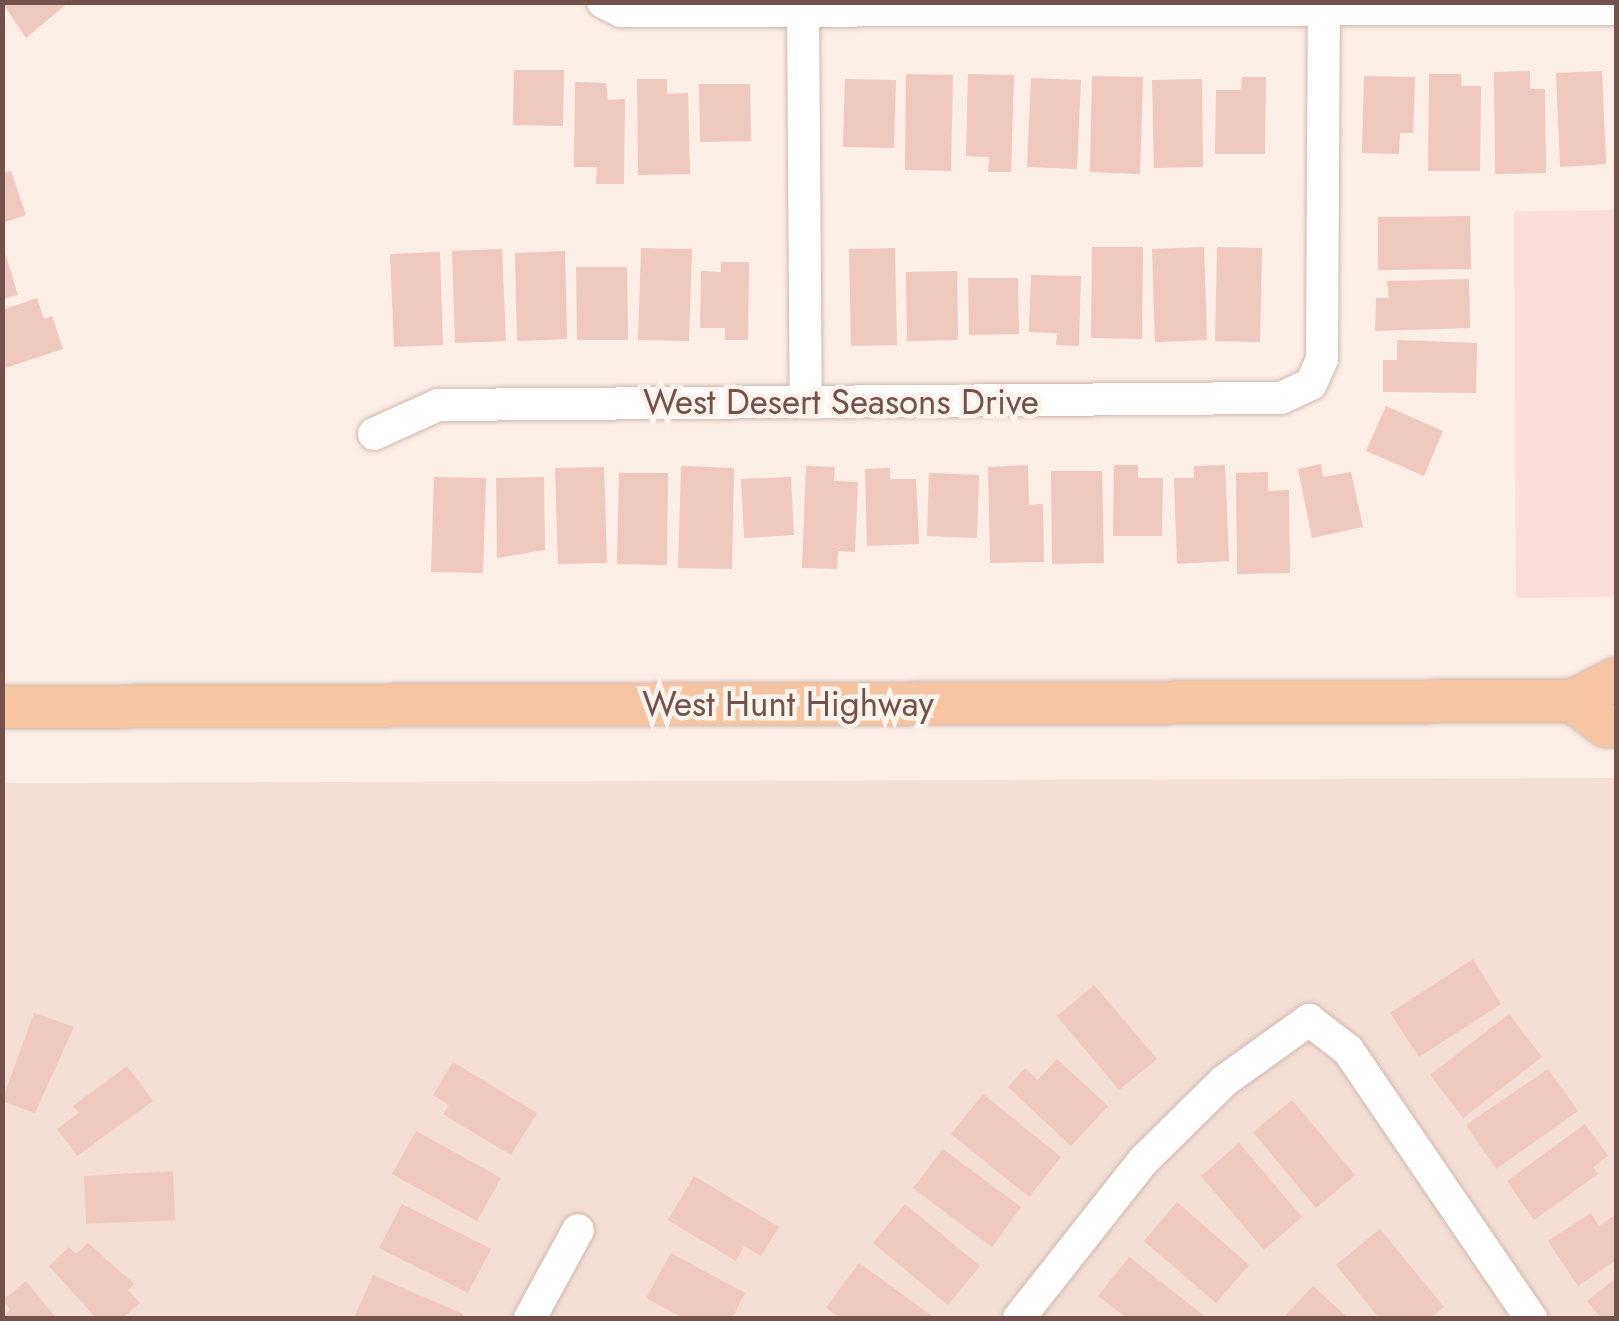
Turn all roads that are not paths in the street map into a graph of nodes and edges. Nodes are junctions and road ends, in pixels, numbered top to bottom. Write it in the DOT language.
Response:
graph roads {
  1 [pos="603,2"];
  2 [pos="1324,7"];
  3 [pos="1616,9"];
  4 [pos="803,10"];
  5 [pos="806,402"];
  6 [pos="374,434"];
  7 [pos="1616,678"];
  8 [pos="1573,701"];
  9 [pos="2,707"];
  10 [pos="1616,726"];
  11 [pos="578,1230"];
  12 [pos="530,1318"];
  13 [pos="1019,1318"];
  14 [pos="1531,1318"];
  1 -- 4 [label="street"];
  2 -- 3 [label="street"];
  2 -- 4 [label="street"];
  2 -- 5 [label="street, West Desert Seasons Drive"];
  4 -- 5 [label="street"];
  5 -- 6 [label="street, West Desert Seasons Drive"];
  7 -- 8 [label="main road, West Hunt Highway"];
  8 -- 9 [label="main road, West Hunt Highway"];
  8 -- 10 [label="main road"];
  11 -- 12 [label="street"];
  13 -- 14 [label="street"];
}
